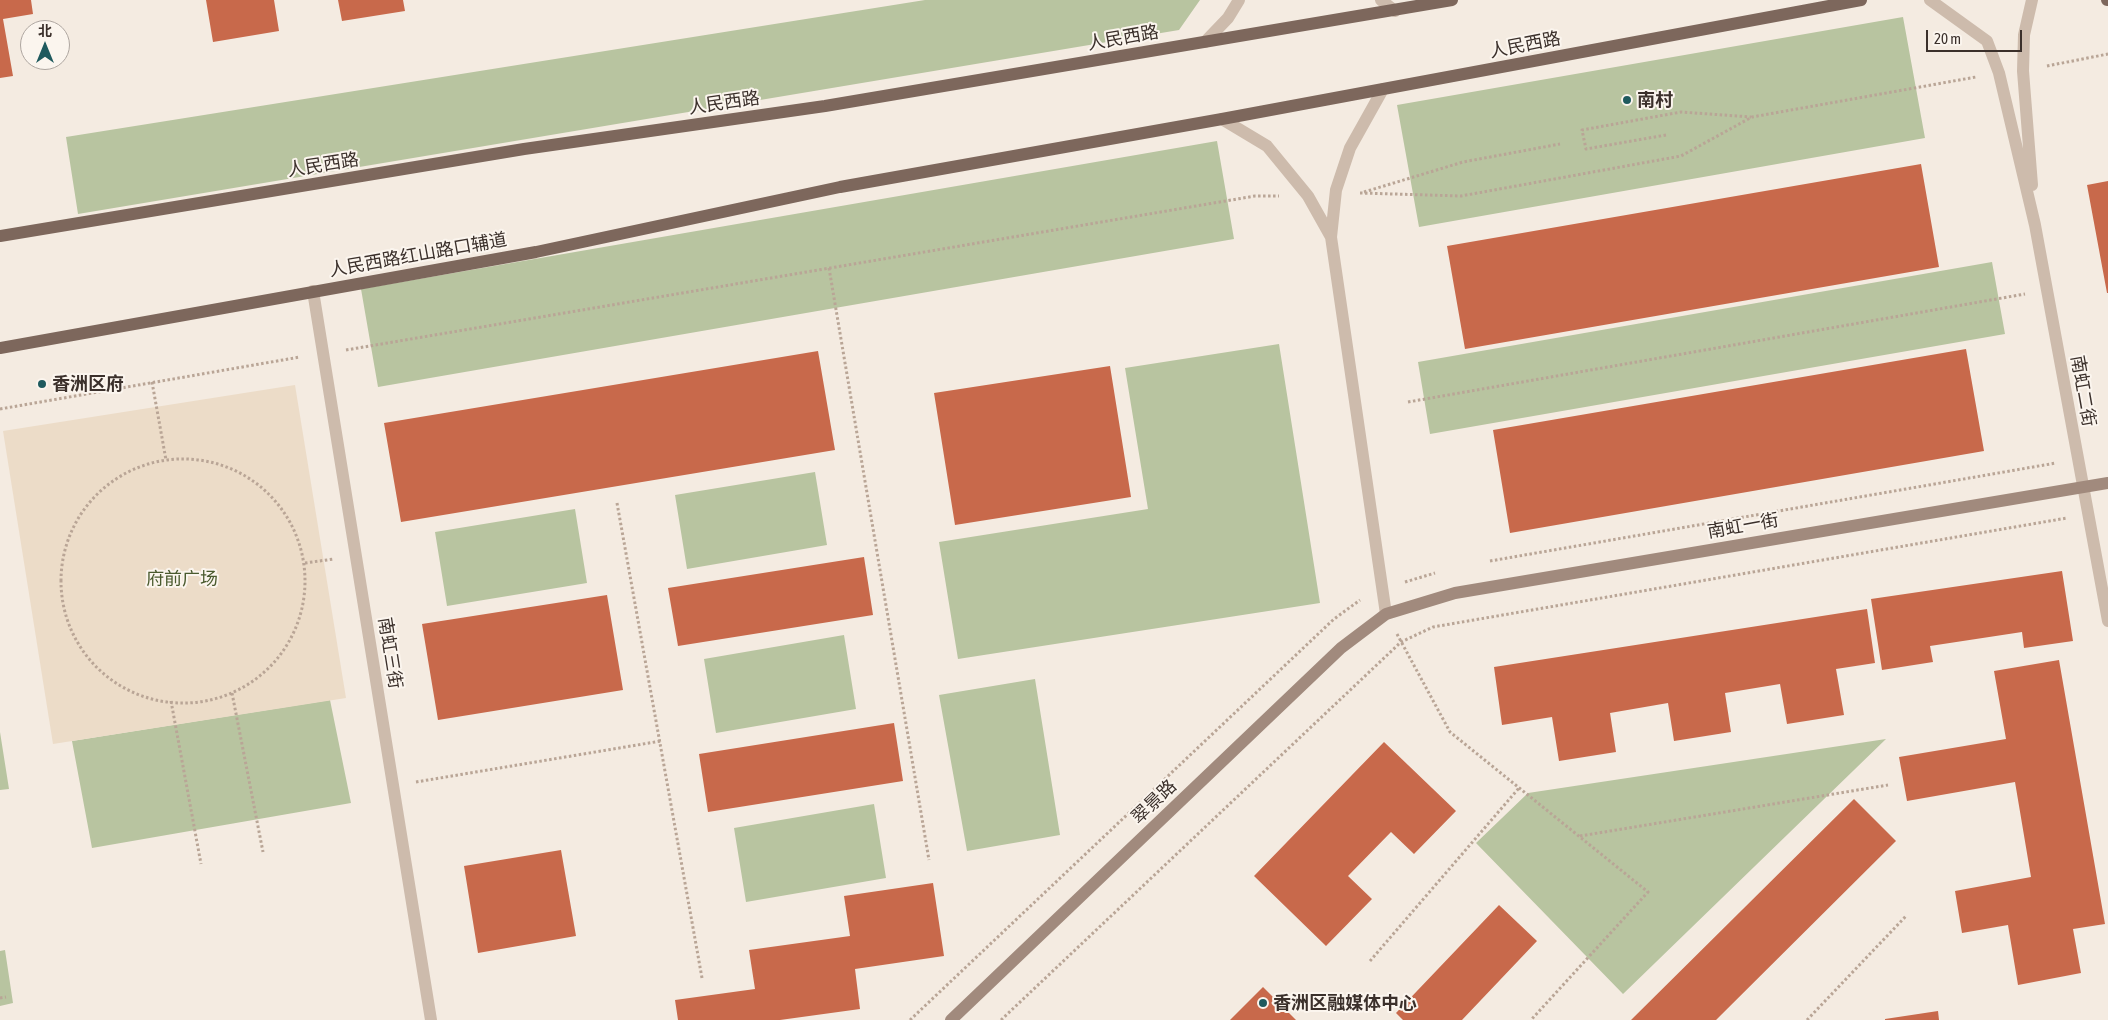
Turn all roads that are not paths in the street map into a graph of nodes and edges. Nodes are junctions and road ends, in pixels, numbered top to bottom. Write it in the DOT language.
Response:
graph roads {
  1 [pos="1239,0"];
  2 [pos="1381,0"];
  3 [pos="1452,0"];
  4 [pos="1861,0"];
  5 [pos="1930,0"];
  6 [pos="2032,0"];
  7 [pos="1395,11"];
  8 [pos="1205,42"];
  9 [pos="1383,89"];
  10 [pos="1222,119"];
  11 [pos="840,187"];
  12 [pos="2035,225"];
  13 [pos="0,236"];
  14 [pos="1331,237"];
  15 [pos="313,292"];
  16 [pos="0,348"];
  17 [pos="2108,483"];
  18 [pos="2083,487"];
  19 [pos="1386,614"];
  20 [pos="2108,621"];
  21 [pos="431,1020"];
  22 [pos="951,1020"];
  1 -- 8 [label="street"];
  2 -- 7 [label="street"];
  3 -- 7 [label="main road, 人民西路"];
  4 -- 9 [label="main road, 人民西路"];
  5 -- 12 [label="street"];
  6 -- 12 [label="street"];
  7 -- 8 [label="main road, 人民西路"];
  8 -- 13 [label="main road, 人民西路"];
  9 -- 10 [label="main road, 人民西路"];
  9 -- 14 [label="street"];
  10 -- 11 [label="main road, 人民西路"];
  10 -- 14 [label="street"];
  11 -- 15 [label="main road, 人民西路红山路口辅道"];
  12 -- 18 [label="street, 南虹二街"];
  14 -- 19 [label="street"];
  15 -- 16 [label="main road, 人民西路红山路口辅道"];
  15 -- 21 [label="street, 南虹三街"];
  17 -- 18 [label="main road, 南虹一街"];
  18 -- 19 [label="main road, 南虹一街"];
  18 -- 20 [label="street, 南虹二街"];
  19 -- 22 [label="main road, 翠景路"];
}
